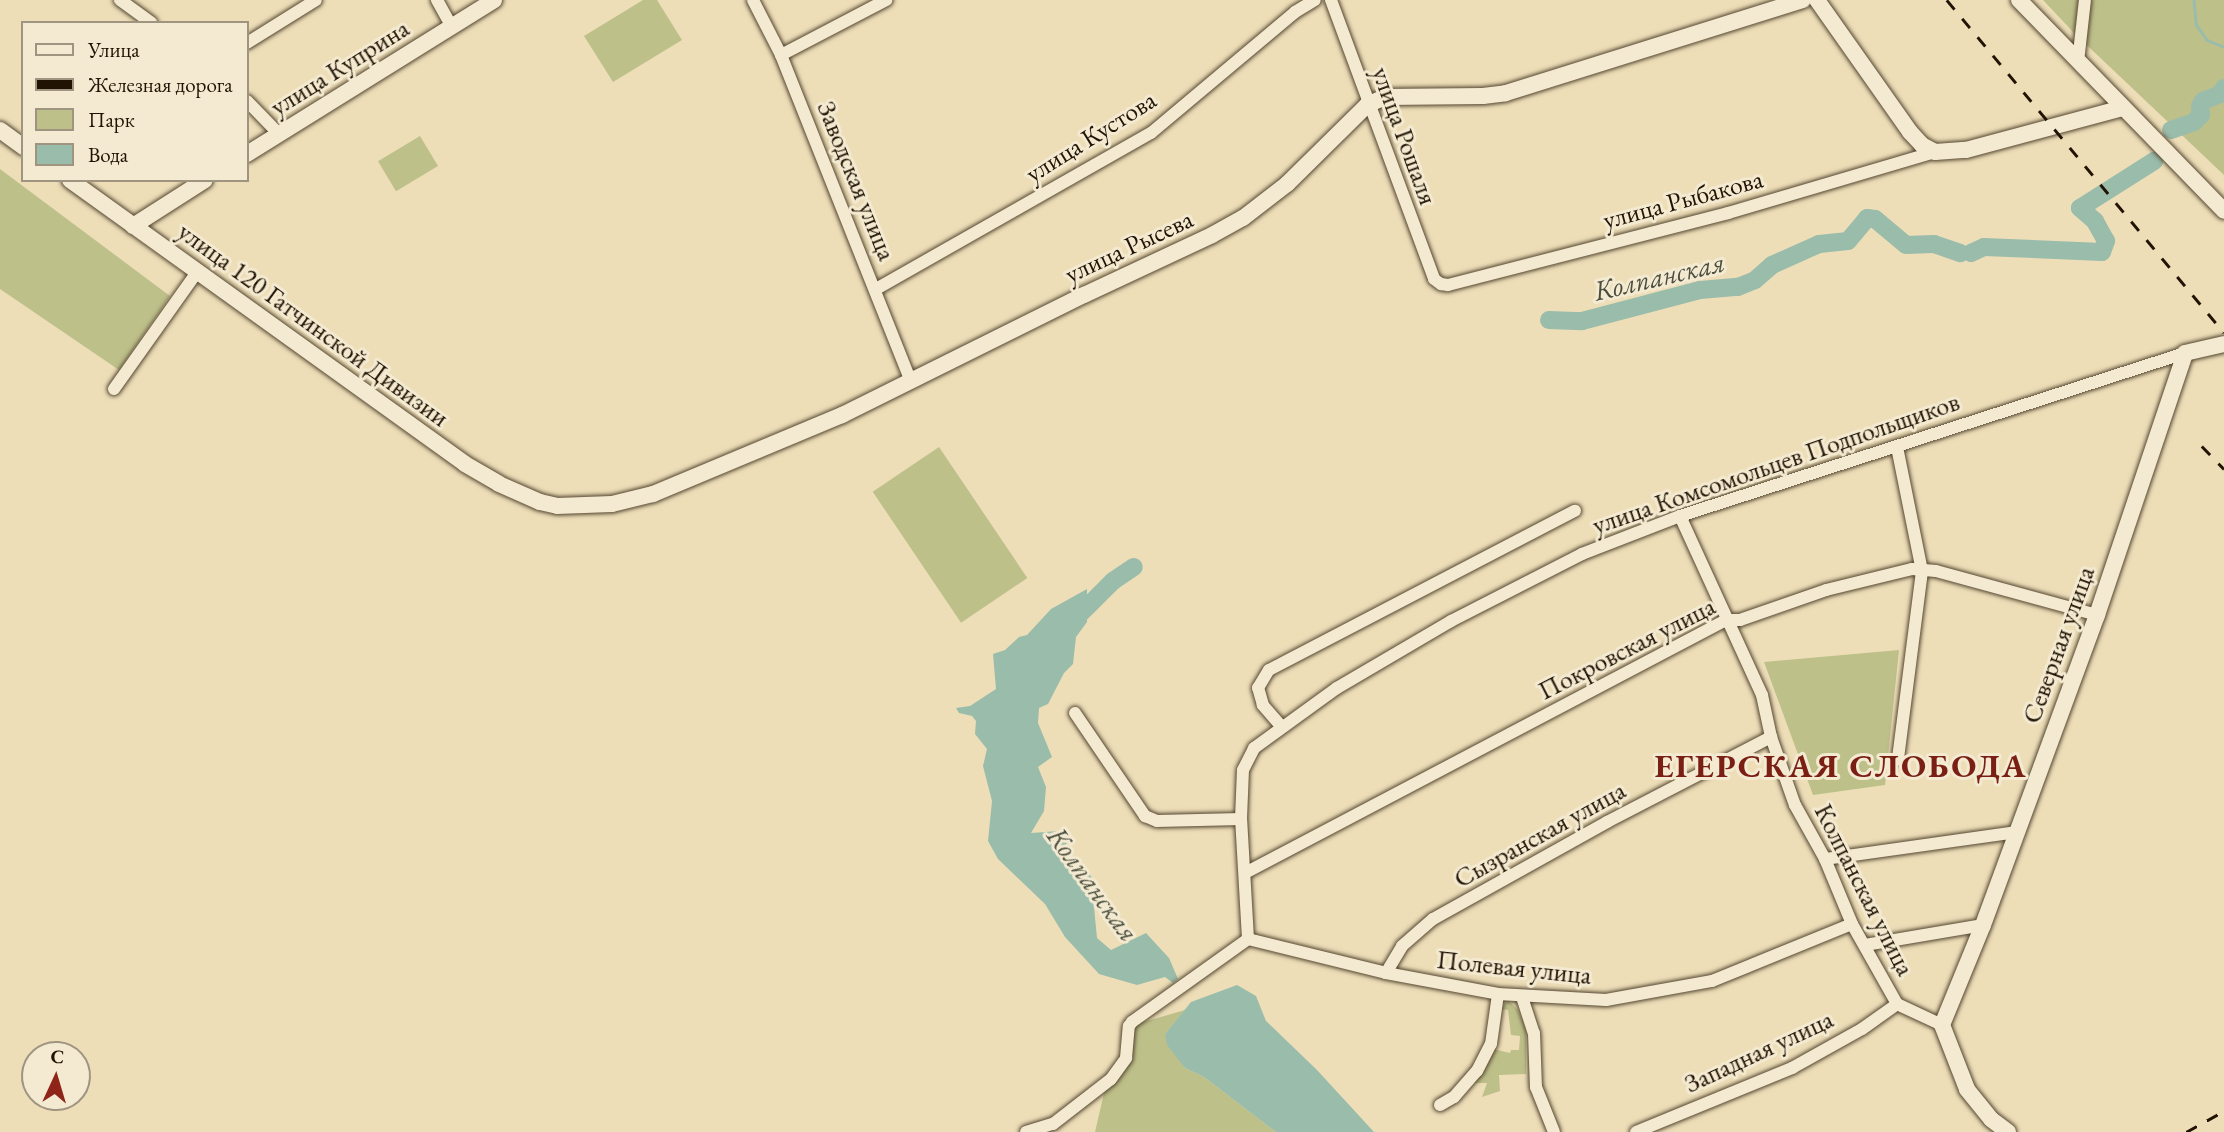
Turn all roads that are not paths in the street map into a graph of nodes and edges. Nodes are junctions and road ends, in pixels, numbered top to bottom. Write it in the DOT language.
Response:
graph roads {
  1 [pos="120,0"];
  2 [pos="437,0"];
  3 [pos="494,0"];
  4 [pos="753,0"];
  5 [pos="886,0"];
  6 [pos="1315,0"];
  7 [pos="1331,0"];
  8 [pos="1803,0"];
  9 [pos="1816,0"];
  10 [pos="2019,0"];
  11 [pos="2085,0"];
  12 [pos="314,1"];
  13 [pos="149,21"];
  14 [pos="452,27"];
  15 [pos="248,42"];
  16 [pos="781,55"];
  17 [pos="2078,62"];
  18 [pos="248,102"];
  19 [pos="1367,105"];
  20 [pos="2123,108"];
  21 [pos="0,130"];
  22 [pos="279,134"];
  23 [pos="21,146"];
  24 [pos="1925,152"];
  25 [pos="248,153"];
  26 [pos="73,182"];
  27 [pos="202,182"];
  28 [pos="2224,211"];
  29 [pos="133,225"];
  30 [pos="198,271"];
  31 [pos="1441,284"];
  32 [pos="876,289"];
  33 [pos="2224,344"];
  34 [pos="2185,353"];
  35 [pos="911,381"];
  36 [pos="114,389"];
  37 [pos="1896,447"];
  38 [pos="465,464"];
  39 [pos="1575,511"];
  40 [pos="1680,516"];
  41 [pos="1922,571"];
  42 [pos="2097,615"];
  43 [pos="1726,620"];
  44 [pos="1075,713"];
  45 [pos="1281,726"];
  46 [pos="1771,737"];
  47 [pos="1898,759"];
  48 [pos="1241,819"];
  49 [pos="2018,831"];
  50 [pos="1825,859"];
  51 [pos="1245,873"];
  52 [pos="1852,924"];
  53 [pos="1983,925"];
  54 [pos="1248,939"];
  55 [pos="1865,945"];
  56 [pos="1386,974"];
  57 [pos="1498,994"];
  58 [pos="1522,997"];
  59 [pos="1897,1004"];
  60 [pos="1942,1025"];
  61 [pos="1440,1105"];
  62 [pos="1026,1132"];
  63 [pos="1554,1132"];
  64 [pos="1636,1132"];
  65 [pos="2007,1132"];
  1 -- 13 [label="street"];
  2 -- 14 [label="street"];
  3 -- 14 [label="main road, улица Куприна"];
  4 -- 16 [label="street, Заводская улица"];
  5 -- 16 [label="street"];
  6 -- 32 [label="street, улица Кустова"];
  7 -- 19 [label="street, улица Рошаля"];
  8 -- 19 [label="main road"];
  9 -- 24 [label="main road"];
  10 -- 17 [label="main road"];
  11 -- 17 [label="street"];
  12 -- 15 [label="street"];
  14 -- 22 [label="main road, улица Куприна"];
  16 -- 32 [label="street, Заводская улица"];
  17 -- 20 [label="main road"];
  18 -- 22 [label="street"];
  19 -- 31 [label="street, улица Рошаля"];
  19 -- 35 [label="main road, улица Рысева"];
  20 -- 24 [label="main road"];
  20 -- 28 [label="main road"];
  21 -- 23 [label="main road"];
  22 -- 25 [label="main road, улица Куприна"];
  24 -- 31 [label="street, улица Рыбакова"];
  26 -- 29 [label="main road, улица 120 Гатчинской Дивизии"];
  27 -- 29 [label="main road"];
  29 -- 30 [label="main road, улица 120 Гатчинской Дивизии"];
  30 -- 36 [label="street"];
  30 -- 38 [label="main road, улица 120 Гатчинской Дивизии"];
  32 -- 35 [label="street, Заводская улица"];
  33 -- 34 [label="main road"];
  34 -- 37 [label="street, улица Комсомольцев Подпольщиков"];
  34 -- 42 [label="main road, Северная улица"];
  35 -- 38 [label="main road, улица Рысева"];
  37 -- 40 [label="street, улица Комсомольцев Подпольщиков"];
  37 -- 41 [label="street"];
  39 -- 45 [label="street"];
  40 -- 43 [label="street, Колпанская улица"];
  40 -- 45 [label="street, улица Комсомольцев Подпольщиков"];
  41 -- 42 [label="street, Покровская улица"];
  41 -- 43 [label="street, Покровская улица"];
  41 -- 47 [label="street"];
  42 -- 49 [label="main road, Северная улица"];
  43 -- 46 [label="street, Колпанская улица"];
  43 -- 51 [label="street, Покровская улица"];
  44 -- 48 [label="street"];
  45 -- 48 [label="street, улица Комсомольцев Подпольщиков"];
  46 -- 50 [label="street, Колпанская улица"];
  46 -- 56 [label="street, Сызранская улица"];
  48 -- 51 [label="street, улица Комсомольцев Подпольщиков"];
  49 -- 50 [label="street"];
  49 -- 53 [label="main road, Северная улица"];
  50 -- 52 [label="street, Колпанская улица"];
  51 -- 54 [label="street, улица Комсомольцев Подпольщиков"];
  52 -- 55 [label="street, Колпанская улица"];
  52 -- 58 [label="street, Полевая улица"];
  53 -- 55 [label="street"];
  53 -- 60 [label="main road, Северная улица"];
  54 -- 56 [label="street, Полевая улица"];
  54 -- 62 [label="street"];
  55 -- 59 [label="street, Колпанская улица"];
  56 -- 57 [label="street, Полевая улица"];
  57 -- 58 [label="street, Полевая улица"];
  57 -- 61 [label="street"];
  58 -- 63 [label="street"];
  59 -- 60 [label="street, Колпанская улица"];
  59 -- 64 [label="street, Западная улица"];
  60 -- 65 [label="main road"];
}
